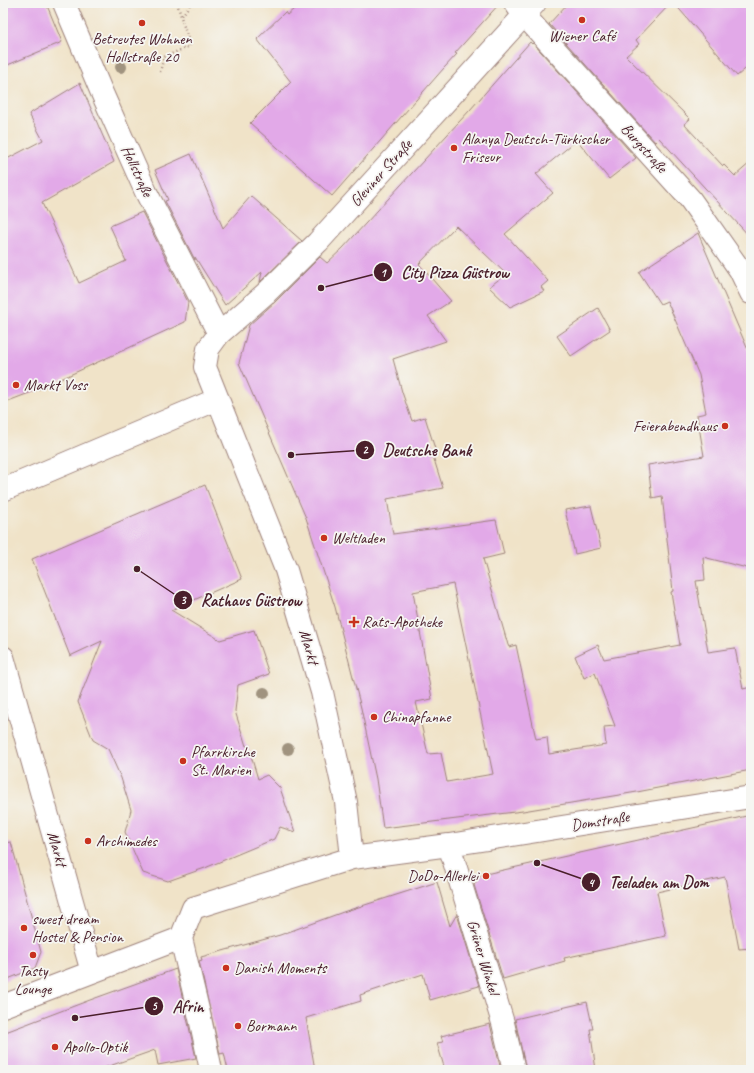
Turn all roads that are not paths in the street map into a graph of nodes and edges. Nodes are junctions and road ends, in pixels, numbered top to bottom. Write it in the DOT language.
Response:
graph roads {
  1 [pos="64,3"];
  2 [pos="525,7"];
  3 [pos="751,293"];
  4 [pos="219,334"];
  5 [pos="218,399"];
  6 [pos="3,490"];
  7 [pos="3,656"];
  8 [pos="751,797"];
  9 [pos="449,845"];
  10 [pos="352,858"];
  11 [pos="181,938"];
  12 [pos="92,972"];
  13 [pos="3,1006"];
  14 [pos="211,1070"];
  15 [pos="514,1070"];
  1 -- 4 [label="street, Hollstraße"];
  2 -- 3 [label="street, Burgstraße"];
  2 -- 4 [label="street, Gleviner Straße"];
  4 -- 5 [label="street, Markt"];
  5 -- 6 [label="street"];
  5 -- 10 [label="street, Markt"];
  7 -- 12 [label="street, Markt"];
  8 -- 9 [label="street, Domstraße"];
  9 -- 10 [label="street"];
  9 -- 15 [label="street, Grüner Winkel"];
  10 -- 11 [label="street"];
  11 -- 12 [label="street"];
  11 -- 14 [label="street"];
  12 -- 13 [label="street"];
}
